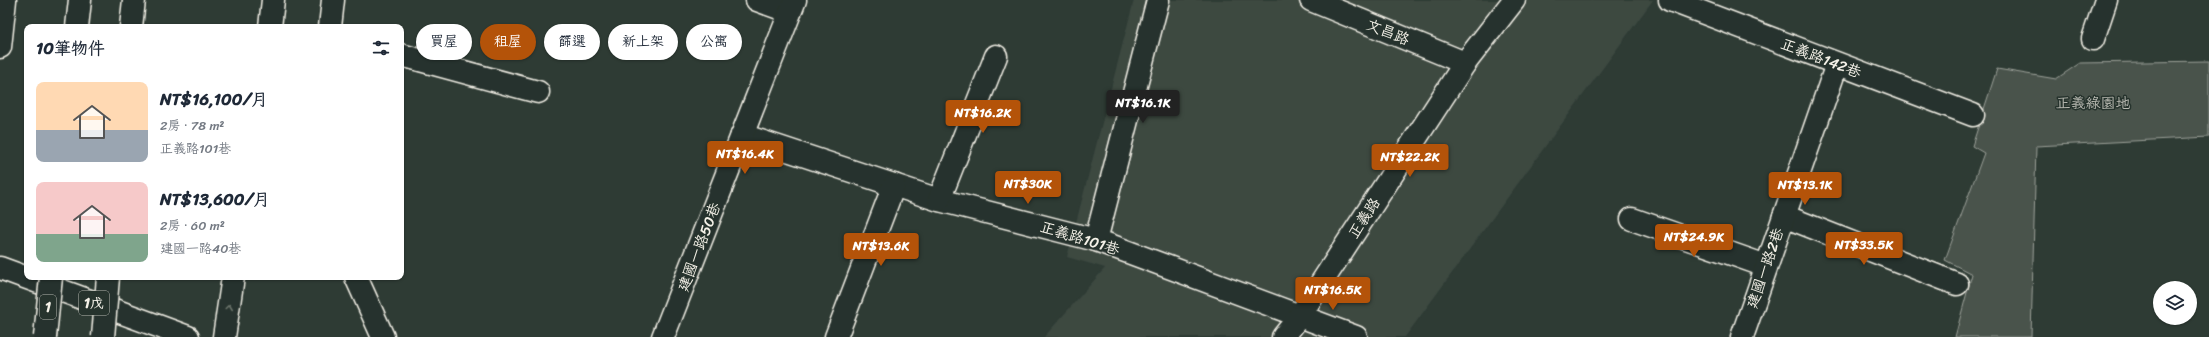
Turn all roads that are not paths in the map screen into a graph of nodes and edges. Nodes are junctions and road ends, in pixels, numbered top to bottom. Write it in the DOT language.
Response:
graph roads {
  1 [pos="5,0"];
  2 [pos="80,0"];
  3 [pos="134,0"];
  4 [pos="273,0"];
  5 [pos="333,0"];
  6 [pos="757,0"];
  7 [pos="1158,0"];
  8 [pos="1310,0"];
  9 [pos="1514,0"];
  10 [pos="1670,0"];
  11 [pos="2106,0"];
  12 [pos="792,6"];
  13 [pos="77,24"];
  14 [pos="131,24"];
  15 [pos="270,24"];
  16 [pos="330,24"];
  17 [pos="2093,39"];
  18 [pos="0,47"];
  19 [pos="404,56"];
  20 [pos="996,56"];
  21 [pos="1465,64"];
  22 [pos="1837,64"];
  23 [pos="538,92"];
  24 [pos="1973,115"];
  25 [pos="742,135"];
  26 [pos="894,185"];
  27 [pos="939,200"];
  28 [pos="1784,216"];
  29 [pos="1632,219"];
  30 [pos="1096,240"];
  31 [pos="1766,266"];
  32 [pos="0,268"];
  33 [pos="24,277"];
  34 [pos="33,280"];
  35 [pos="51,280"];
  36 [pos="108,280"];
  37 [pos="233,280"];
  38 [pos="357,280"];
  39 [pos="1957,284"];
  40 [pos="1299,317"];
  41 [pos="45,337"];
  42 [pos="103,337"];
  43 [pos="188,337"];
  44 [pos="224,337"];
  45 [pos="383,337"];
  46 [pos="664,337"];
  47 [pos="836,337"];
  48 [pos="1283,337"];
  49 [pos="1356,337"];
  50 [pos="1742,337"];
  1 -- 18 [label="main road"];
  2 -- 13 [label="main road"];
  3 -- 14 [label="main road"];
  4 -- 15 [label="main road"];
  5 -- 16 [label="main road"];
  6 -- 12 [label="main road"];
  7 -- 30 [label="main road"];
  8 -- 21 [label="main road, 文昌路"];
  9 -- 21 [label="main road, 正義路"];
  10 -- 22 [label="main road, 正義路142巷"];
  11 -- 17 [label="main road"];
  12 -- 25 [label="main road, 建國一路50巷"];
  19 -- 23 [label="main road"];
  20 -- 27 [label="main road"];
  21 -- 40 [label="main road, 正義路"];
  22 -- 24 [label="main road, 正義路142巷"];
  22 -- 28 [label="main road, 建國一路2巷"];
  25 -- 26 [label="main road, 正義路101巷"];
  25 -- 46 [label="main road, 建國一路50巷"];
  26 -- 27 [label="main road, 正義路101巷"];
  26 -- 47 [label="main road"];
  27 -- 30 [label="main road, 正義路101巷"];
  28 -- 31 [label="main road, 建國一路2巷"];
  28 -- 39 [label="main road"];
  29 -- 31 [label="main road"];
  30 -- 40 [label="main road, 正義路101巷"];
  31 -- 50 [label="main road, 建國一路2巷"];
  32 -- 33 [label="main road, 1戊"];
  34 -- 43 [label="main road, 1戊"];
  35 -- 41 [label="main road, 1, bridge"];
  36 -- 42 [label="main road, bridge"];
  44 -- 37 [label="main road, one-way"];
  38 -- 45 [label="main road"];
  40 -- 48 [label="main road, 正義路"];
  40 -- 49 [label="main road, 正義路101巷"];
}
